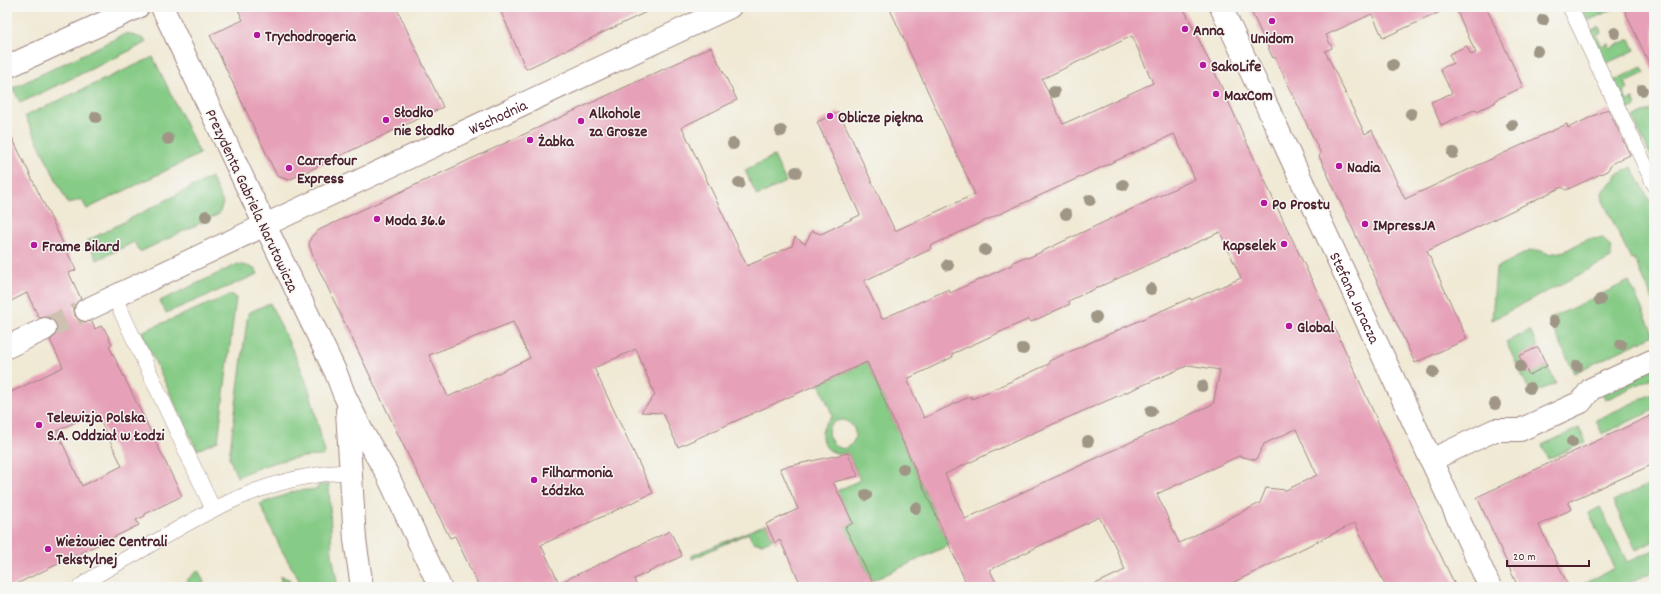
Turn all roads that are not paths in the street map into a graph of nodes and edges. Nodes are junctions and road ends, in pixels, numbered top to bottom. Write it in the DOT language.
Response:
graph roads {
  1 [pos="138,7"];
  2 [pos="162,7"];
  3 [pos="730,7"];
  4 [pos="1221,7"];
  5 [pos="1570,7"];
  6 [pos="7,68"];
  7 [pos="1654,184"];
  8 [pos="265,225"];
  9 [pos="114,296"];
  10 [pos="86,310"];
  11 [pos="45,329"];
  12 [pos="7,347"];
  13 [pos="1654,360"];
  14 [pos="344,394"];
  15 [pos="1431,460"];
  16 [pos="352,472"];
  17 [pos="213,509"];
  18 [pos="80,587"];
  19 [pos="362,587"];
  20 [pos="440,587"];
  21 [pos="1490,587"];
  1 -- 6 [label="street"];
  2 -- 8 [label="street, Prezydenta Gabriela Narutowicza"];
  3 -- 8 [label="street, Wschodnia"];
  4 -- 15 [label="street, Stefana Jaracza"];
  5 -- 7 [label="lane"];
  8 -- 9 [label="street, Wschodnia"];
  8 -- 14 [label="street, Prezydenta Gabriela Narutowicza"];
  9 -- 10 [label="street, Wschodnia"];
  9 -- 17 [label="lane"];
  11 -- 12 [label="street"];
  13 -- 15 [label="street"];
  14 -- 16 [label="street, Prezydenta Gabriela Narutowicza"];
  14 -- 20 [label="street, Prezydenta Gabriela Narutowicza"];
  15 -- 21 [label="street, Stefana Jaracza"];
  16 -- 17 [label="lane"];
  16 -- 19 [label="street, Prezydenta Gabriela Narutowicza"];
  17 -- 18 [label="lane"];
}
